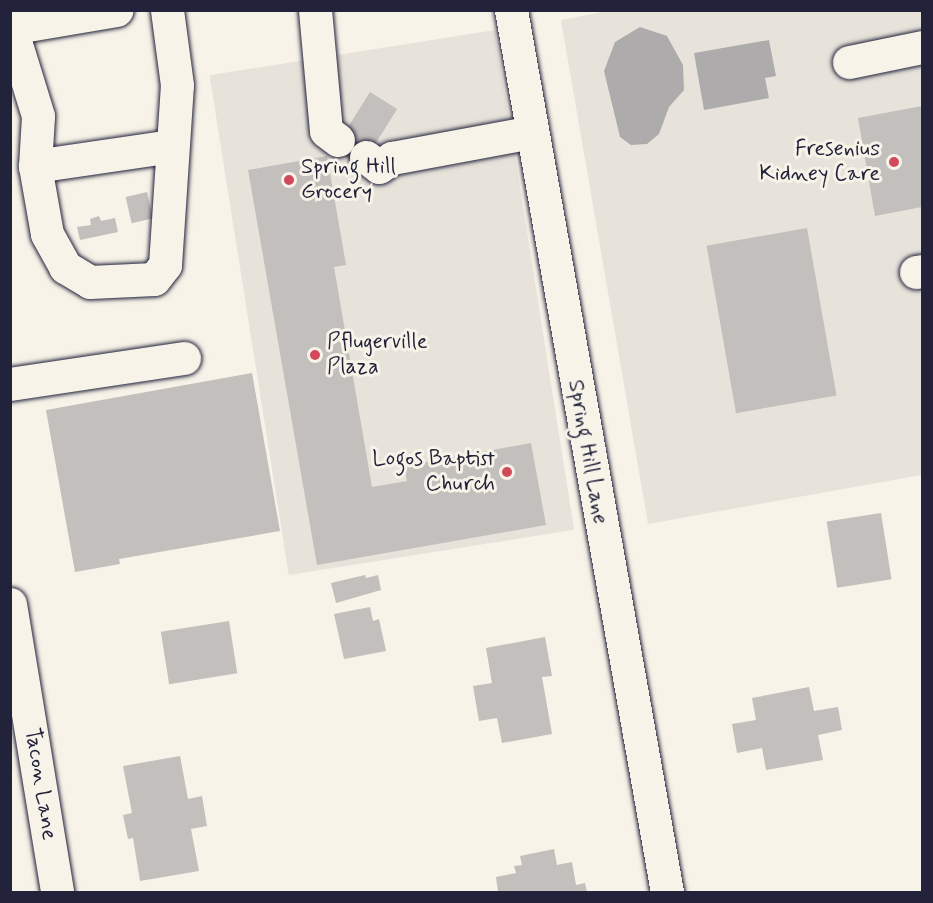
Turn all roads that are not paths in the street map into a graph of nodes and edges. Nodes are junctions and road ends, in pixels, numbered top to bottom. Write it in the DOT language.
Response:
graph roads {
  1 [pos="116,10"];
  2 [pos="167,10"];
  3 [pos="315,10"];
  4 [pos="511,10"];
  5 [pos="11,28"];
  6 [pos="922,46"];
  7 [pos="849,62"];
  8 [pos="532,132"];
  9 [pos="338,140"];
  10 [pos="172,146"];
  11 [pos="366,157"];
  12 [pos="35,166"];
  13 [pos="184,358"];
  14 [pos="10,384"];
  15 [pos="10,604"];
  16 [pos="57,892"];
  17 [pos="667,892"];
  1 -- 5 [label="street"];
  2 -- 10 [label="street"];
  3 -- 9 [label="street"];
  4 -- 8 [label="street, Spring Hill Lane"];
  5 -- 12 [label="street"];
  6 -- 7 [label="street"];
  8 -- 11 [label="street"];
  8 -- 17 [label="street, Spring Hill Lane"];
  10 -- 12 [label="street"];
  10 -- 12 [label="street"];
  13 -- 14 [label="street"];
  15 -- 16 [label="street, Tacon Lane"];
}
